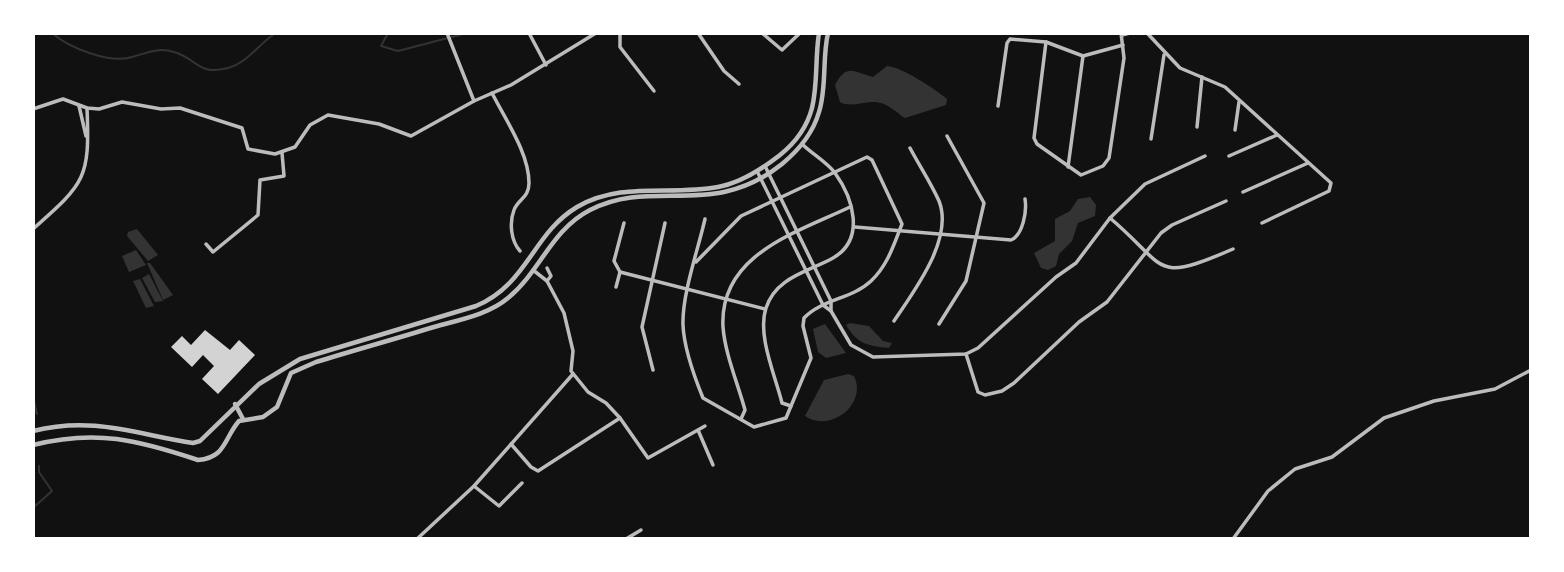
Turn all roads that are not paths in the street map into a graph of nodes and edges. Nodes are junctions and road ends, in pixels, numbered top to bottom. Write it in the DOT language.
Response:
graph roads {
  1 [pos="529,33"];
  2 [pos="597,33"];
  3 [pos="620,33"];
  4 [pos="698,33"];
  5 [pos="762,33"];
  6 [pos="800,33"];
  7 [pos="819,33"];
  8 [pos="828,33"];
  9 [pos="1130,33"];
  10 [pos="1148,33"];
  11 [pos="1122,34"];
  12 [pos="448,36"];
  13 [pos="1046,42"];
  14 [pos="1124,44"];
  15 [pos="1165,54"];
  16 [pos="1083,56"];
  17 [pos="546,65"];
  18 [pos="1202,77"];
  19 [pos="739,84"];
  20 [pos="654,91"];
  21 [pos="492,93"];
  22 [pos="474,101"];
  23 [pos="1239,102"];
  24 [pos="79,105"];
  25 [pos="998,106"];
  26 [pos="87,108"];
  27 [pos="33,109"];
  28 [pos="1197,127"];
  29 [pos="1235,130"];
  30 [pos="1277,135"];
  31 [pos="947,136"];
  32 [pos="1151,139"];
  33 [pos="802,144"];
  34 [pos="89,145"];
  35 [pos="909,148"];
  36 [pos="282,153"];
  37 [pos="1205,156"];
  38 [pos="1229,156"];
  39 [pos="1308,163"];
  40 [pos="765,166"];
  41 [pos="1068,167"];
  42 [pos="757,171"];
  43 [pos="834,172"];
  44 [pos="769,173"];
  45 [pos="761,178"];
  46 [pos="1244,192"];
  47 [pos="781,199"];
  48 [pos="1024,199"];
  49 [pos="1226,201"];
  50 [pos="773,203"];
  51 [pos="850,207"];
  52 [pos="1110,218"];
  53 [pos="705,219"];
  54 [pos="624,223"];
  55 [pos="665,223"];
  56 [pos="1262,223"];
  57 [pos="855,227"];
  58 [pos="33,229"];
  59 [pos="797,232"];
  60 [pos="899,232"];
  61 [pos="789,236"];
  62 [pos="939,236"];
  63 [pos="977,239"];
  64 [pos="206,244"];
  65 [pos="1233,249"];
  66 [pos="520,251"];
  67 [pos="1144,252"];
  68 [pos="696,262"];
  69 [pos="814,267"];
  70 [pos="547,268"];
  71 [pos="533,270"];
  72 [pos="807,270"];
  73 [pos="620,272"];
  74 [pos="651,280"];
  75 [pos="547,281"];
  76 [pos="617,287"];
  77 [pos="690,289"];
  78 [pos="729,299"];
  79 [pos="831,301"];
  80 [pos="824,304"];
  81 [pos="765,309"];
  82 [pos="831,311"];
  83 [pos="894,321"];
  84 [pos="939,324"];
  85 [pos="966,354"];
  86 [pos="288,366"];
  87 [pos="653,370"];
  88 [pos="1531,370"];
  89 [pos="291,373"];
  90 [pos="573,374"];
  91 [pos="235,404"];
  92 [pos="791,406"];
  93 [pos="620,418"];
  94 [pos="243,419"];
  95 [pos="741,419"];
  96 [pos="705,425"];
  97 [pos="698,430"];
  98 [pos="33,431"];
  99 [pos="511,444"];
  100 [pos="33,445"];
  101 [pos="713,465"];
  102 [pos="522,482"];
  103 [pos="474,486"];
  104 [pos="642,530"];
  105 [pos="417,539"];
  106 [pos="626,539"];
  107 [pos="1233,539"];
  1 -- 17 [label="street"];
  2 -- 17 [label="street"];
  3 -- 20 [label="street"];
  4 -- 19 [label="street"];
  5 -- 6 [label="street"];
  7 -- 40 [label="street"];
  8 -- 33 [label="street"];
  9 -- 11 [label="street"];
  10 -- 15 [label="street"];
  11 -- 14 [label="street"];
  12 -- 22 [label="street"];
  13 -- 16 [label="street"];
  13 -- 25 [label="street"];
  13 -- 41 [label="street"];
  14 -- 16 [label="street"];
  14 -- 41 [label="street"];
  15 -- 18 [label="street"];
  15 -- 32 [label="street"];
  16 -- 41 [label="street"];
  17 -- 21 [label="street"];
  18 -- 23 [label="street"];
  18 -- 28 [label="street"];
  21 -- 22 [label="street"];
  21 -- 66 [label="street"];
  22 -- 36 [label="street"];
  23 -- 29 [label="street"];
  23 -- 30 [label="street"];
  24 -- 26 [label="street"];
  24 -- 27 [label="street"];
  24 -- 34 [label="street"];
  26 -- 34 [label="street"];
  26 -- 36 [label="street"];
  30 -- 38 [label="street"];
  30 -- 39 [label="street"];
  31 -- 63 [label="street"];
  33 -- 43 [label="street"];
  33 -- 44 [label="street"];
  34 -- 58 [label="street"];
  35 -- 62 [label="street"];
  36 -- 64 [label="street"];
  37 -- 52 [label="street"];
  39 -- 46 [label="street"];
  39 -- 56 [label="street"];
  40 -- 42 [label="street"];
  40 -- 44 [label="street"];
  42 -- 45 [label="street"];
  42 -- 86 [label="street"];
  43 -- 47 [label="street"];
  43 -- 51 [label="street"];
  43 -- 60 [label="street"];
  44 -- 45 [label="street"];
  44 -- 47 [label="street"];
  45 -- 50 [label="street"];
  45 -- 71 [label="street"];
  47 -- 50 [label="street"];
  47 -- 59 [label="street"];
  48 -- 63 [label="street"];
  49 -- 67 [label="street"];
  50 -- 61 [label="street"];
  50 -- 68 [label="street"];
  51 -- 57 [label="street"];
  51 -- 59 [label="street"];
  52 -- 67 [label="street"];
  52 -- 85 [label="street"];
  53 -- 68 [label="street"];
  54 -- 73 [label="street"];
  55 -- 74 [label="street"];
  57 -- 60 [label="street"];
  57 -- 69 [label="street"];
  59 -- 61 [label="street"];
  59 -- 69 [label="street"];
  60 -- 62 [label="street"];
  60 -- 79 [label="street"];
  61 -- 72 [label="street"];
  61 -- 78 [label="street"];
  62 -- 63 [label="street"];
  62 -- 83 [label="street"];
  63 -- 84 [label="street"];
  65 -- 67 [label="street"];
  67 -- 85 [label="street"];
  68 -- 77 [label="street"];
  69 -- 72 [label="street"];
  69 -- 79 [label="street"];
  70 -- 75 [label="street"];
  71 -- 75 [label="street"];
  71 -- 89 [label="street"];
  72 -- 80 [label="street"];
  72 -- 81 [label="street"];
  73 -- 74 [label="street"];
  73 -- 76 [label="street"];
  74 -- 77 [label="street"];
  74 -- 87 [label="street"];
  75 -- 90 [label="street"];
  77 -- 78 [label="street"];
  77 -- 95 [label="street"];
  78 -- 81 [label="street"];
  78 -- 95 [label="street"];
  79 -- 80 [label="street"];
  79 -- 82 [label="street"];
  80 -- 82 [label="street"];
  80 -- 92 [label="street"];
  81 -- 92 [label="street"];
  82 -- 85 [label="street"];
  86 -- 89 [label="street"];
  86 -- 91 [label="street"];
  88 -- 107 [label="street"];
  89 -- 94 [label="street"];
  90 -- 93 [label="street"];
  90 -- 99 [label="street"];
  91 -- 94 [label="street"];
  91 -- 98 [label="street"];
  92 -- 95 [label="street"];
  93 -- 97 [label="street"];
  93 -- 99 [label="street"];
  94 -- 100 [label="street"];
  96 -- 97 [label="street"];
  97 -- 101 [label="street"];
  99 -- 103 [label="street"];
  102 -- 103 [label="street"];
  103 -- 105 [label="street"];
  104 -- 106 [label="street"];
}
